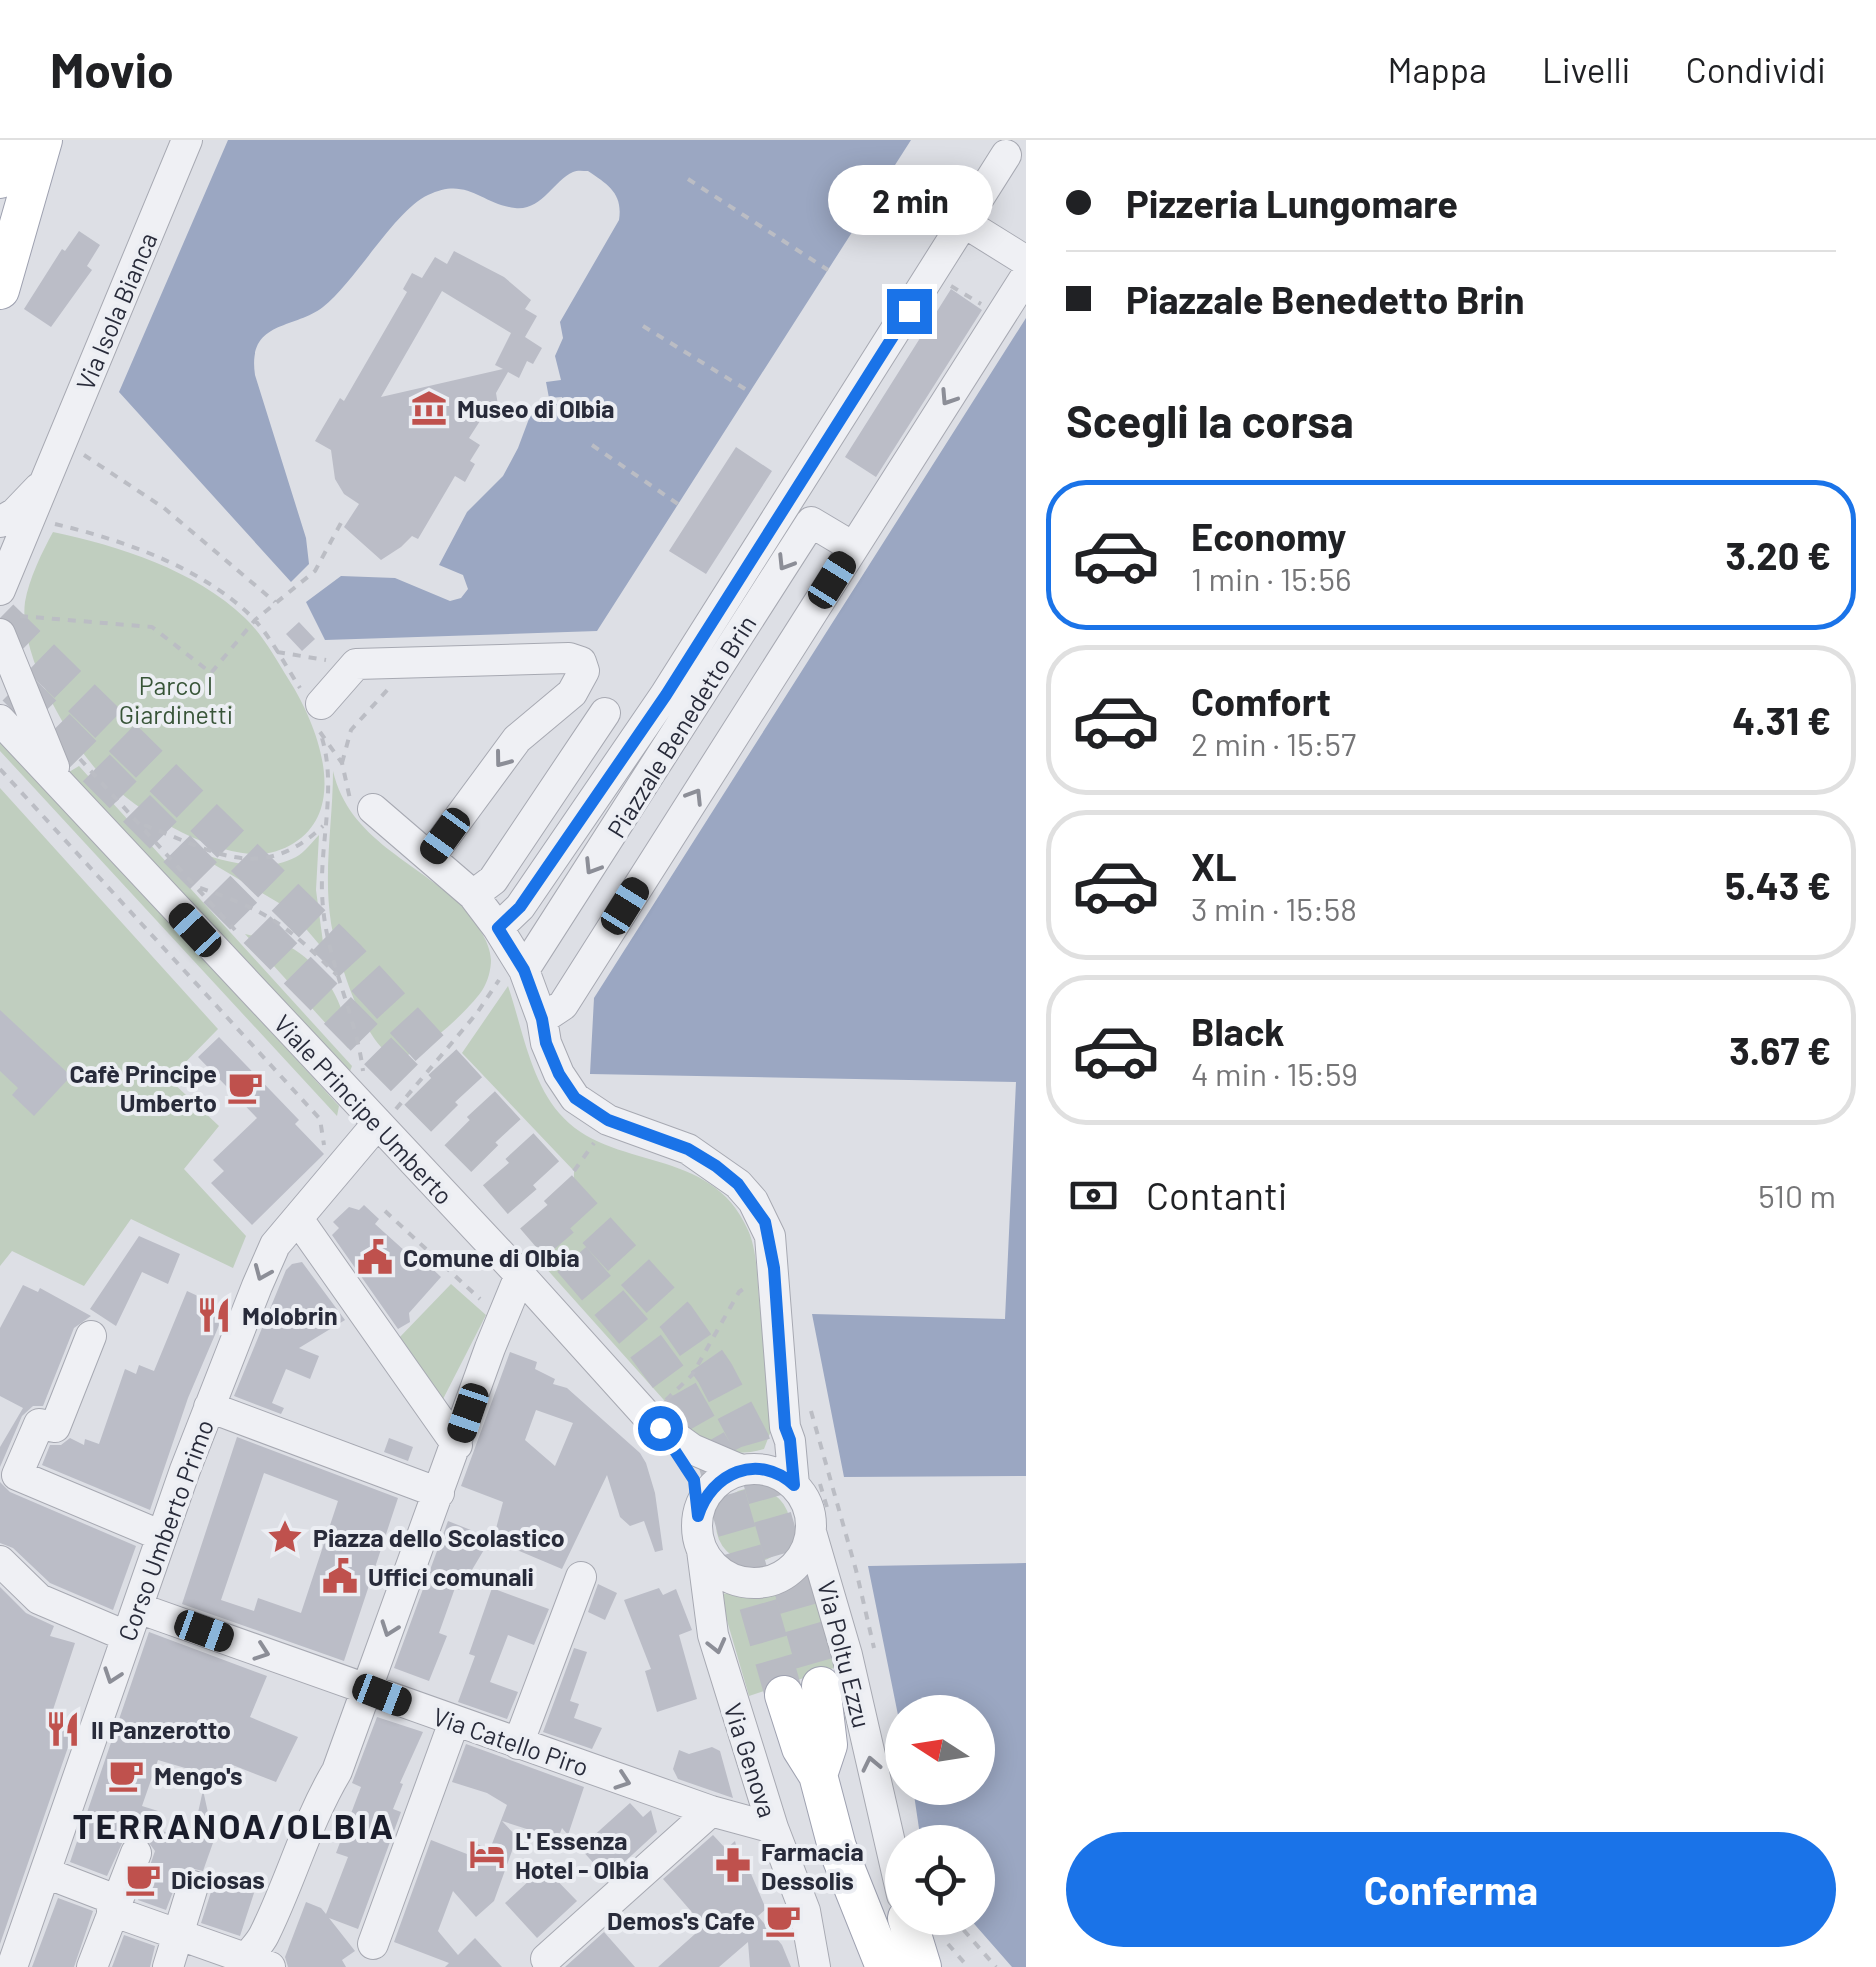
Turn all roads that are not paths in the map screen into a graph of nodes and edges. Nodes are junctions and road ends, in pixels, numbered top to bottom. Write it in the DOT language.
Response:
graph roads {
  1 [pos="11,140"];
  2 [pos="43,140"];
  3 [pos="187,140"];
  4 [pos="1006,154"];
  5 [pos="0,179"];
  6 [pos="964,223"];
  7 [pos="1026,261"];
  8 [pos="1026,276"];
  9 [pos="0,290"];
  10 [pos="45,483"];
  11 [pos="0,522"];
  12 [pos="853,547"];
  13 [pos="8,598"];
  14 [pos="12,626"];
  15 [pos="572,693"];
  16 [pos="312,704"];
  17 [pos="604,713"];
  18 [pos="0,720"];
  19 [pos="630,746"];
  20 [pos="66,792"];
  21 [pos="372,809"];
  22 [pos="430,857"];
  23 [pos="473,896"];
  24 [pos="498,928"];
  25 [pos="519,963"];
  26 [pos="542,1019"];
  27 [pos="382,1114"];
  28 [pos="298,1218"];
  29 [pos="514,1287"];
  30 [pos="91,1336"];
  31 [pos="209,1406"];
  32 [pos="660,1417"];
  33 [pos="785,1427"];
  34 [pos="456,1445"];
  35 [pos="753,1470"];
  36 [pos="794,1485"];
  37 [pos="438,1493"];
  38 [pos="698,1516"];
  39 [pos="811,1532"];
  40 [pos="162,1536"];
  41 [pos="702,1550"];
  42 [pos="0,1561"];
  43 [pos="581,1578"];
  44 [pos="138,1608"];
  45 [pos="126,1636"];
  46 [pos="820,1686"];
  47 [pos="367,1689"];
  48 [pos="784,1695"];
  49 [pos="454,1722"];
  50 [pos="518,1744"];
  51 [pos="818,1774"];
  52 [pos="711,1811"];
  53 [pos="886,1825"];
  54 [pos="773,1828"];
  55 [pos="136,1853"];
  56 [pos="46,1873"];
  57 [pos="194,1886"];
  58 [pos="114,1905"];
  59 [pos="921,1935"];
  60 [pos="178,1936"];
  61 [pos="373,1944"];
  62 [pos="546,1959"];
  63 [pos="936,1959"];
  64 [pos="253,1964"];
  65 [pos="12,1967"];
  66 [pos="92,1967"];
  67 [pos="168,1967"];
  68 [pos="815,1967"];
  69 [pos="885,1967"];
  1 -- 5 [label="main road"];
  2 -- 9 [label="main road"];
  3 -- 10 [label="street, Via Isola Bianca"];
  4 -- 6 [label="street, Piazzale Benedetto Brin"];
  6 -- 7 [label="street"];
  6 -- 19 [label="street, Piazzale Benedetto Brin"];
  8 -- 12 [label="street, Piazzale Benedetto Brin, one-way"];
  10 -- 11 [label="street, Via Isola Bianca"];
  10 -- 13 [label="street, Via Isola Bianca"];
  12 -- 25 [label="street, Piazzale Benedetto Brin, one-way"];
  26 -- 12 [label="street, Piazzale Benedetto Brin, one-way"];
  14 -- 20 [label="street, Viale Principe Umberto"];
  15 -- 16 [label="street"];
  15 -- 17 [label="street"];
  15 -- 22 [label="street, one-way"];
  17 -- 19 [label="street"];
  17 -- 23 [label="street"];
  18 -- 20 [label="street, Viale Principe Umberto"];
  19 -- 24 [label="street, Piazzale Benedetto Brin"];
  20 -- 27 [label="street, Viale Principe Umberto"];
  21 -- 22 [label="street"];
  22 -- 23 [label="street"];
  23 -- 24 [label="street"];
  24 -- 25 [label="street"];
  25 -- 26 [label="street"];
  26 -- 33 [label="street"];
  27 -- 28 [label="street, Corso Umberto Primo"];
  27 -- 29 [label="street, Viale Principe Umberto"];
  28 -- 31 [label="street, Corso Umberto Primo, one-way"];
  28 -- 34 [label="street"];
  29 -- 32 [label="street, Viale Principe Umberto"];
  29 -- 34 [label="street"];
  30 -- 40 [label="street"];
  31 -- 37 [label="street"];
  31 -- 40 [label="street, Corso Umberto Primo"];
  32 -- 35 [label="street, Viale Principe Umberto"];
  32 -- 38 [label="street, Viale Principe Umberto"];
  33 -- 35 [label="street"];
  33 -- 36 [label="street"];
  34 -- 37 [label="street"];
  35 -- 36 [label="street"];
  35 -- 38 [label="street"];
  36 -- 39 [label="street"];
  37 -- 47 [label="street, one-way"];
  38 -- 41 [label="street"];
  39 -- 41 [label="street"];
  53 -- 39 [label="street, Via Poltu Ezzu, one-way"];
  40 -- 44 [label="street, Corso Umberto Primo"];
  41 -- 54 [label="street, Via Genova, one-way"];
  42 -- 45 [label="street"];
  43 -- 50 [label="street"];
  44 -- 45 [label="street, Corso Umberto Primo"];
  44 -- 47 [label="street, Via Catello Piro, one-way"];
  45 -- 56 [label="street, Corso Umberto Primo, one-way"];
  46 -- 51 [label="main road"];
  47 -- 49 [label="street, Via Catello Piro"];
  47 -- 64 [label="street"];
  48 -- 51 [label="main road"];
  49 -- 50 [label="street, Via Catello Piro"];
  49 -- 61 [label="street"];
  50 -- 52 [label="street, Via Catello Piro, one-way"];
  51 -- 69 [label="main road"];
  52 -- 54 [label="street, Via Catello Piro"];
  52 -- 62 [label="street"];
  54 -- 68 [label="street, Via Genova"];
  55 -- 58 [label="street"];
  56 -- 58 [label="street"];
  56 -- 65 [label="street, Corso Umberto Primo"];
  57 -- 60 [label="street"];
  58 -- 60 [label="street"];
  58 -- 66 [label="street"];
  59 -- 63 [label="main road"];
  60 -- 64 [label="street"];
  60 -- 67 [label="street"];
}
